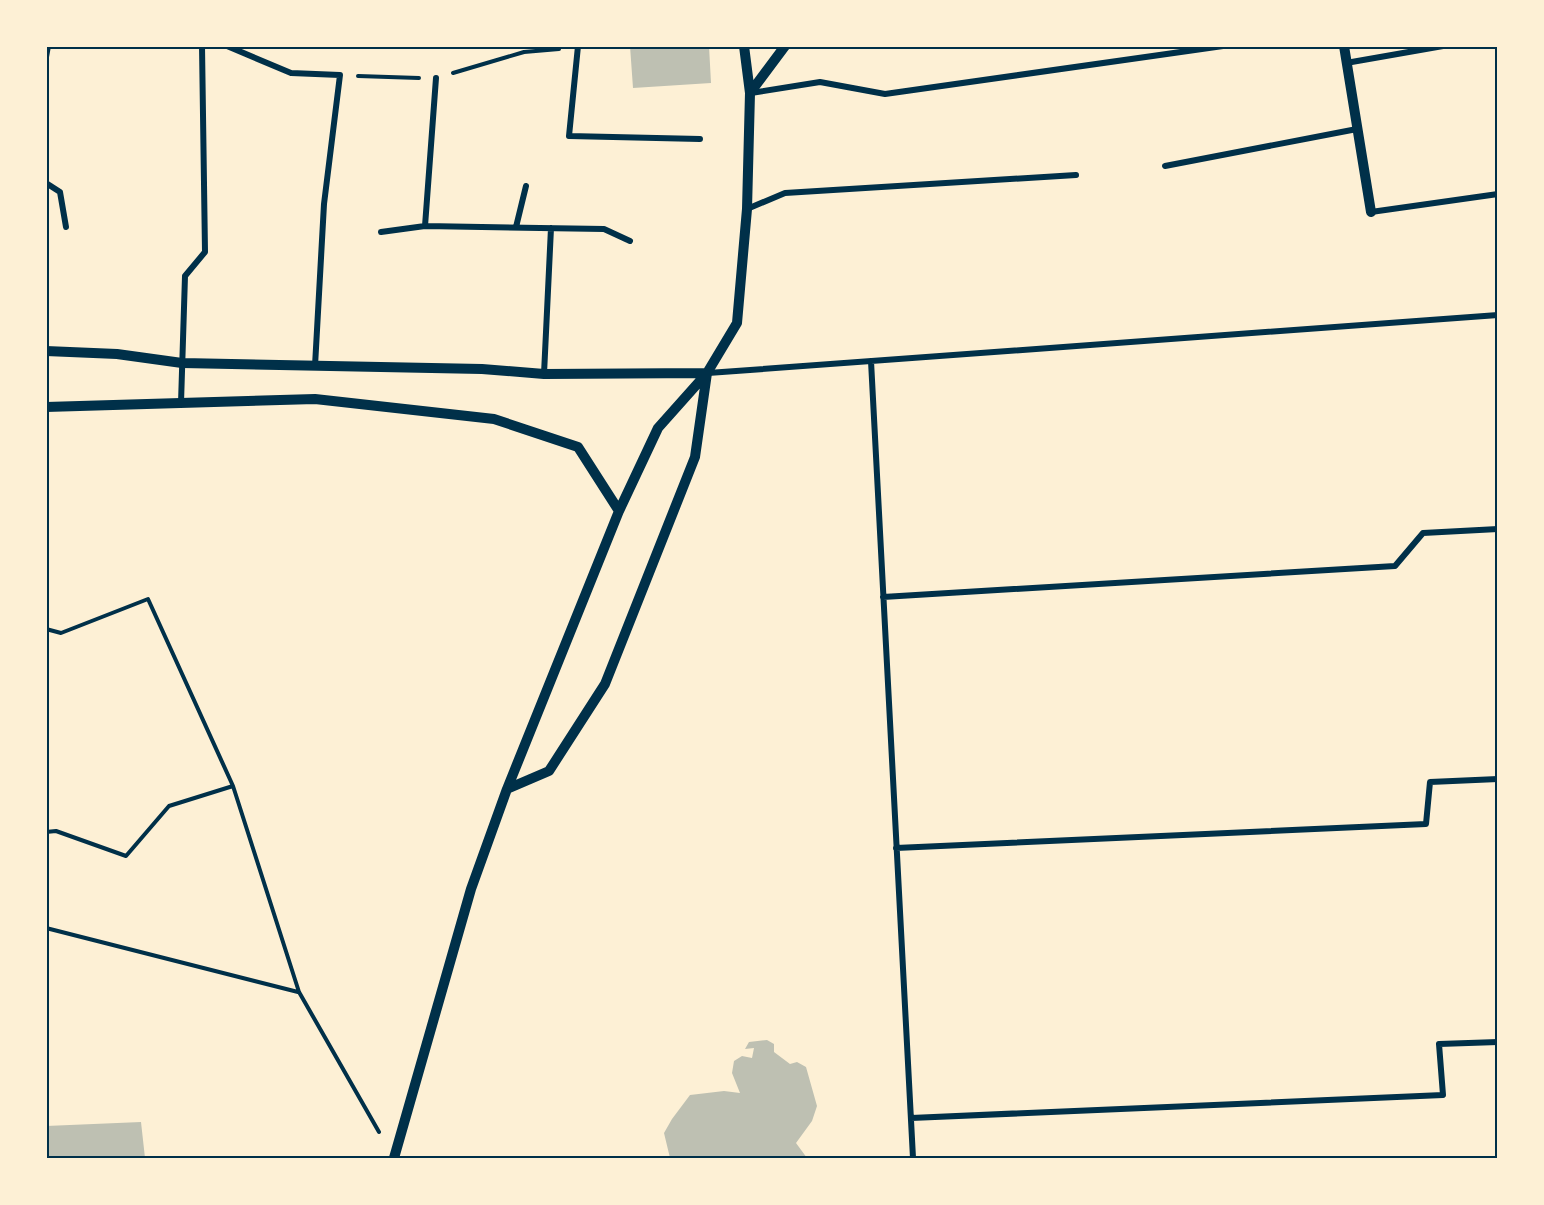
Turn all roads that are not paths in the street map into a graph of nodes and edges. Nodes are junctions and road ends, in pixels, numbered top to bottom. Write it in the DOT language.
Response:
graph roads {
  1 [pos="48,46"];
  2 [pos="202,46"];
  3 [pos="227,46"];
  4 [pos="744,46"];
  5 [pos="785,46"];
  6 [pos="1223,46"];
  7 [pos="1344,46"];
  8 [pos="1443,46"];
  9 [pos="578,47"];
  10 [pos="46,57"];
  11 [pos="1346,63"];
  12 [pos="436,78"];
  13 [pos="750,93"];
  14 [pos="1357,129"];
  15 [pos="700,139"];
  16 [pos="1165,166"];
  17 [pos="1077,175"];
  18 [pos="46,183"];
  19 [pos="526,186"];
  20 [pos="1497,194"];
  21 [pos="747,209"];
  22 [pos="1371,212"];
  23 [pos="425,226"];
  24 [pos="66,227"];
  25 [pos="516,227"];
  26 [pos="551,228"];
  27 [pos="381,232"];
  28 [pos="630,241"];
  29 [pos="1497,315"];
  30 [pos="46,351"];
  31 [pos="871,361"];
  32 [pos="182,363"];
  33 [pos="315,366"];
  34 [pos="707,373"];
  35 [pos="544,374"];
  36 [pos="181,403"];
  37 [pos="46,406"];
  38 [pos="619,511"];
  39 [pos="1497,529"];
  40 [pos="883,597"];
  41 [pos="1497,779"];
  42 [pos="507,789"];
  43 [pos="896,848"];
  44 [pos="1497,1042"];
  45 [pos="911,1118"];
  46 [pos="394,1158"];
  47 [pos="913,1158"];
  1 -- 10 [label="street"];
  2 -- 32 [label="street"];
  3 -- 33 [label="street"];
  4 -- 13 [label="street"];
  5 -- 13 [label="street"];
  6 -- 13 [label="street"];
  7 -- 11 [label="street"];
  8 -- 11 [label="street"];
  9 -- 15 [label="street"];
  11 -- 14 [label="street"];
  12 -- 23 [label="street"];
  13 -- 21 [label="street"];
  14 -- 16 [label="street"];
  14 -- 22 [label="street"];
  17 -- 21 [label="street"];
  18 -- 24 [label="street"];
  19 -- 25 [label="street"];
  20 -- 22 [label="street"];
  21 -- 34 [label="street"];
  23 -- 25 [label="street"];
  23 -- 27 [label="street"];
  25 -- 26 [label="street"];
  26 -- 28 [label="street"];
  26 -- 35 [label="street"];
  29 -- 31 [label="street"];
  30 -- 32 [label="street"];
  31 -- 34 [label="street"];
  31 -- 40 [label="street"];
  32 -- 33 [label="street"];
  32 -- 36 [label="street"];
  33 -- 35 [label="street"];
  34 -- 35 [label="street"];
  34 -- 38 [label="street"];
  34 -- 42 [label="street"];
  36 -- 37 [label="street"];
  36 -- 38 [label="street"];
  38 -- 42 [label="street"];
  39 -- 40 [label="street"];
  40 -- 43 [label="street"];
  41 -- 43 [label="street"];
  42 -- 46 [label="street"];
  43 -- 45 [label="street"];
  44 -- 45 [label="street"];
  45 -- 47 [label="street"];
}
